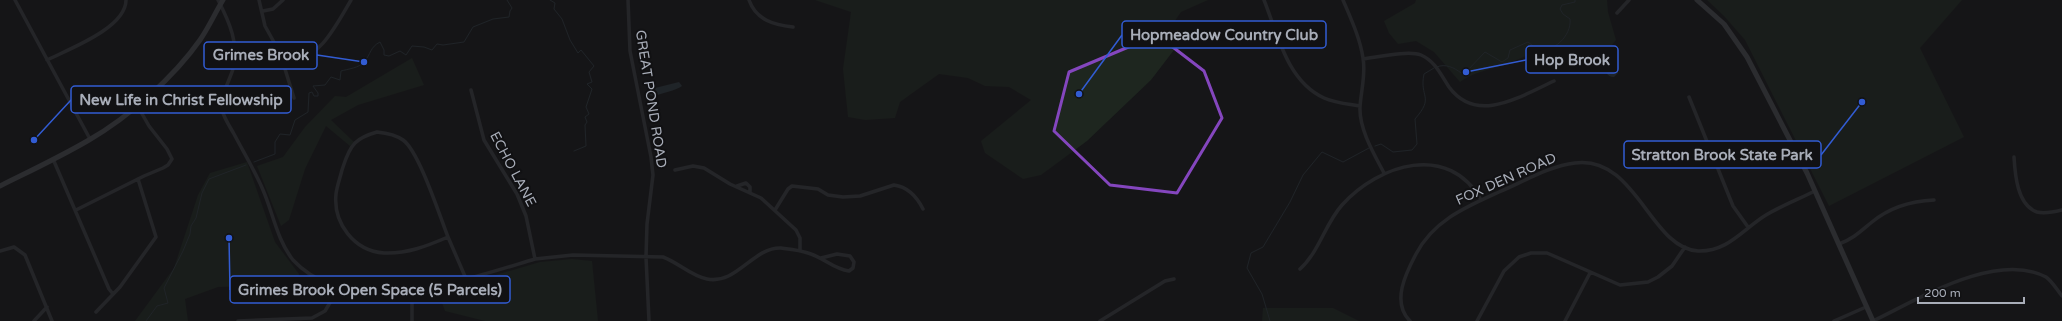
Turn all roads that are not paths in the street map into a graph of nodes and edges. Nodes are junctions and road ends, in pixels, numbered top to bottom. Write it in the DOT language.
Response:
graph roads {
  1 [pos="15,0"];
  2 [pos="126,0"];
  3 [pos="259,0"];
  4 [pos="283,0"];
  5 [pos="351,0"];
  6 [pos="628,0"];
  7 [pos="749,0"];
  8 [pos="1264,0"];
  9 [pos="1343,0"];
  10 [pos="1629,0"];
  11 [pos="1697,0"];
  12 [pos="221,1"];
  13 [pos="263,11"];
  14 [pos="1617,13"];
  15 [pos="793,27"];
  16 [pos="1363,59"];
  17 [pos="47,60"];
  18 [pos="285,68"];
  19 [pos="1554,81"];
  20 [pos="471,90"];
  21 [pos="1689,97"];
  22 [pos="294,98"];
  23 [pos="137,105"];
  24 [pos="1360,106"];
  25 [pos="90,139"];
  26 [pos="2014,157"];
  27 [pos="53,159"];
  28 [pos="675,170"];
  29 [pos="1384,173"];
  30 [pos="138,179"];
  31 [pos="0,186"];
  32 [pos="737,186"];
  33 [pos="1815,191"];
  34 [pos="750,192"];
  35 [pos="1481,200"];
  36 [pos="1934,200"];
  37 [pos="924,209"];
  38 [pos="76,210"];
  39 [pos="775,210"];
  40 [pos="2062,210"];
  41 [pos="1748,227"];
  42 [pos="448,237"];
  43 [pos="1839,244"];
  44 [pos="1685,247"];
  45 [pos="0,251"];
  46 [pos="800,251"];
  47 [pos="646,257"];
  48 [pos="821,258"];
  49 [pos="535,259"];
  50 [pos="1300,269"];
  51 [pos="1590,273"];
  52 [pos="1174,279"];
  53 [pos="467,281"];
  54 [pos="337,291"];
  55 [pos="433,292"];
  56 [pos="113,294"];
  57 [pos="345,294"];
  58 [pos="419,295"];
  59 [pos="412,296"];
  60 [pos="2062,296"];
  61 [pos="405,297"];
  62 [pos="1866,307"];
  63 [pos="47,308"];
  64 [pos="96,312"];
  65 [pos="34,321"];
  66 [pos="52,321"];
  67 [pos="238,321"];
  68 [pos="412,321"];
  69 [pos="649,321"];
  70 [pos="1100,321"];
  71 [pos="1410,321"];
  72 [pos="1476,321"];
  73 [pos="1565,321"];
  74 [pos="1834,321"];
  75 [pos="1873,321"];
  1 -- 17 [label="street"];
  2 -- 17 [label="street"];
  3 -- 13 [label="street"];
  4 -- 13 [label="street"];
  5 -- 18 [label="street"];
  6 -- 47 [label="street, GREAT POND ROAD"];
  7 -- 15 [label="street"];
  8 -- 24 [label="street"];
  9 -- 16 [label="street"];
  10 -- 14 [label="street"];
  11 -- 33 [label="main road"];
  12 -- 23 [label="main road"];
  12 -- 54 [label="street"];
  13 -- 18 [label="street"];
  16 -- 19 [label="street"];
  16 -- 24 [label="street"];
  17 -- 25 [label="street"];
  18 -- 22 [label="street"];
  20 -- 49 [label="street, ECHO LANE"];
  21 -- 41 [label="street"];
  23 -- 25 [label="main road"];
  23 -- 30 [label="street"];
  24 -- 29 [label="street"];
  25 -- 27 [label="main road"];
  26 -- 40 [label="street"];
  27 -- 31 [label="main road"];
  27 -- 38 [label="street"];
  28 -- 32 [label="street"];
  29 -- 35 [label="street"];
  29 -- 50 [label="street"];
  30 -- 38 [label="street"];
  30 -- 56 [label="street"];
  32 -- 34 [label="street"];
  32 -- 34 [label="street"];
  33 -- 41 [label="street"];
  33 -- 43 [label="main road"];
  34 -- 39 [label="street"];
  35 -- 44 [label="street, FOX DEN ROAD"];
  35 -- 71 [label="street, FOX DEN ROAD"];
  36 -- 43 [label="street"];
  37 -- 39 [label="street"];
  38 -- 56 [label="street"];
  39 -- 46 [label="street"];
  41 -- 44 [label="street"];
  42 -- 42 [label="street"];
  42 -- 53 [label="street"];
  43 -- 62 [label="main road"];
  44 -- 51 [label="street"];
  45 -- 63 [label="street"];
  46 -- 47 [label="street"];
  46 -- 48 [label="street"];
  47 -- 49 [label="street"];
  47 -- 69 [label="street, GREAT POND ROAD"];
  48 -- 48 [label="street"];
  49 -- 53 [label="street"];
  51 -- 72 [label="street"];
  51 -- 73 [label="street"];
  52 -- 70 [label="street"];
  53 -- 55 [label="street"];
  54 -- 57 [label="street"];
  54 -- 67 [label="street"];
  56 -- 64 [label="street"];
  58 -- 59 [label="street"];
  59 -- 61 [label="street"];
  59 -- 68 [label="street"];
  60 -- 75 [label="street"];
  62 -- 74 [label="street"];
  62 -- 75 [label="main road"];
  63 -- 65 [label="street"];
  63 -- 66 [label="street"];
}
